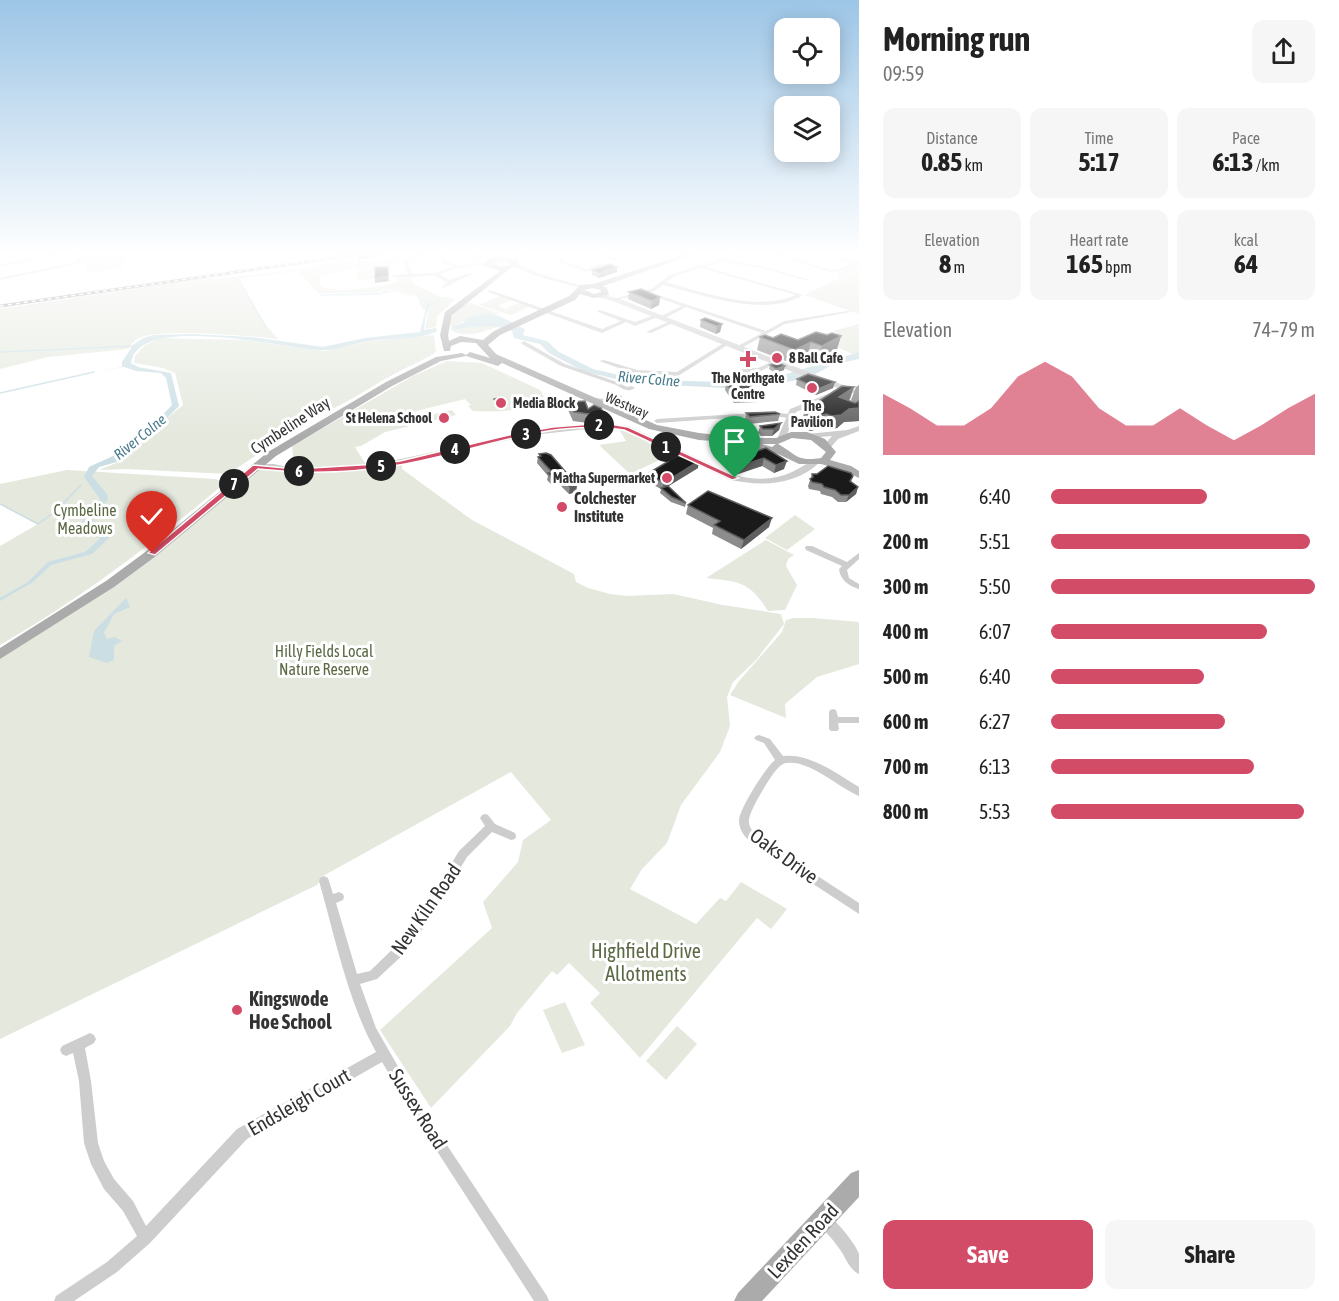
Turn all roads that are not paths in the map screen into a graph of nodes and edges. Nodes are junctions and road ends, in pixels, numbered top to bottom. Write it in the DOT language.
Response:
graph roads {
  1 [pos="449,316"];
  2 [pos="533,316"];
  3 [pos="561,316"];
  4 [pos="612,316"];
  5 [pos="656,316"];
  6 [pos="662,316"];
  7 [pos="714,316"];
  8 [pos="824,316"];
  9 [pos="659,317"];
  10 [pos="625,321"];
  11 [pos="672,322"];
  12 [pos="445,327"];
  13 [pos="649,332"];
  14 [pos="765,333"];
  15 [pos="461,338"];
  16 [pos="491,339"];
  17 [pos="524,343"];
  18 [pos="728,343"];
  19 [pos="447,347"];
  20 [pos="738,348"];
  21 [pos="466,356"];
  22 [pos="435,361"];
  23 [pos="602,361"];
  24 [pos="775,362"];
  25 [pos="740,371"];
  26 [pos="843,389"];
  27 [pos="859,393"];
  28 [pos="620,397"];
  29 [pos="590,400"];
  30 [pos="614,410"];
  31 [pos="788,420"];
  32 [pos="657,421"];
  33 [pos="859,428"];
  34 [pos="850,432"];
  35 [pos="802,435"];
  36 [pos="780,439"];
  37 [pos="830,448"];
  38 [pos="272,454"];
  39 [pos="783,454"];
  40 [pos="818,462"];
  41 [pos="256,466"];
  42 [pos="274,466"];
  43 [pos="859,467"];
  44 [pos="797,474"];
  45 [pos="859,475"];
  46 [pos="809,548"];
  47 [pos="859,555"];
  48 [pos="847,565"];
  49 [pos="859,586"];
  50 [pos="0,654"];
  51 [pos="834,720"];
  52 [pos="859,720"];
  53 [pos="767,738"];
  54 [pos="781,761"];
  55 [pos="859,792"];
  56 [pos="511,836"];
  57 [pos="324,882"];
  58 [pos="859,909"];
  59 [pos="353,981"];
  60 [pos="78,1045"];
  61 [pos="385,1054"];
  62 [pos="859,1181"];
  63 [pos="824,1219"];
  64 [pos="145,1238"];
  65 [pos="859,1267"];
  66 [pos="61,1301"];
  67 [pos="542,1301"];
  68 [pos="746,1301"];
  1 -- 12 [label="main road"];
  2 -- 16 [label="main road"];
  3 -- 10 [label="street"];
  4 -- 10 [label="street"];
  5 -- 9 [label="street"];
  6 -- 9 [label="street"];
  7 -- 14 [label="street"];
  8 -- 14 [label="street"];
  9 -- 10 [label="street"];
  9 -- 11 [label="street"];
  11 -- 13 [label="street"];
  11 -- 18 [label="street"];
  12 -- 15 [label="main road"];
  12 -- 19 [label="main road"];
  14 -- 20 [label="street"];
  15 -- 16 [label="main road, Westway"];
  15 -- 19 [label="main road"];
  16 -- 21 [label="main road"];
  16 -- 29 [label="main road, Westway"];
  17 -- 28 [label="street"];
  18 -- 20 [label="street"];
  18 -- 23 [label="street"];
  19 -- 21 [label="main road"];
  19 -- 22 [label="main road, Cymbeline Way"];
  20 -- 24 [label="street"];
  21 -- 22 [label="main road, Cymbeline Way"];
  21 -- 39 [label="main road, Westway"];
  22 -- 38 [label="main road, Cymbeline Way"];
  24 -- 25 [label="street"];
  24 -- 26 [label="street"];
  26 -- 27 [label="street"];
  26 -- 31 [label="street"];
  28 -- 29 [label="street"];
  28 -- 30 [label="street"];
  29 -- 30 [label="main road, Westway"];
  30 -- 36 [label="main road, Westway"];
  31 -- 32 [label="street"];
  31 -- 35 [label="street"];
  31 -- 36 [label="street"];
  33 -- 34 [label="street"];
  34 -- 35 [label="street"];
  34 -- 37 [label="street"];
  35 -- 36 [label="main road, Westway"];
  35 -- 37 [label="main road"];
  36 -- 39 [label="main road"];
  37 -- 40 [label="main road"];
  37 -- 43 [label="main road"];
  38 -- 41 [label="main road, Cymbeline Way"];
  38 -- 42 [label="street"];
  39 -- 40 [label="main road, Westway"];
  39 -- 44 [label="street"];
  40 -- 44 [label="street"];
  40 -- 45 [label="main road, Westway"];
  41 -- 42 [label="street"];
  41 -- 50 [label="main road, Cymbeline Way"];
  42 -- 44 [label="street"];
  46 -- 48 [label="street"];
  47 -- 48 [label="street"];
  48 -- 49 [label="street"];
  51 -- 52 [label="street"];
  53 -- 54 [label="street"];
  54 -- 55 [label="street"];
  54 -- 58 [label="street, Oaks Drive"];
  56 -- 59 [label="street, New Kiln Road"];
  57 -- 59 [label="street, Sussex Road"];
  59 -- 61 [label="street, Sussex Road"];
  60 -- 64 [label="street"];
  61 -- 64 [label="street, Endsleigh Court"];
  61 -- 67 [label="street, Sussex Road"];
  62 -- 63 [label="main road, Lexden Road"];
  63 -- 65 [label="street"];
  63 -- 68 [label="main road, Lexden Road"];
  64 -- 66 [label="street, Endsleigh Court"];
}
